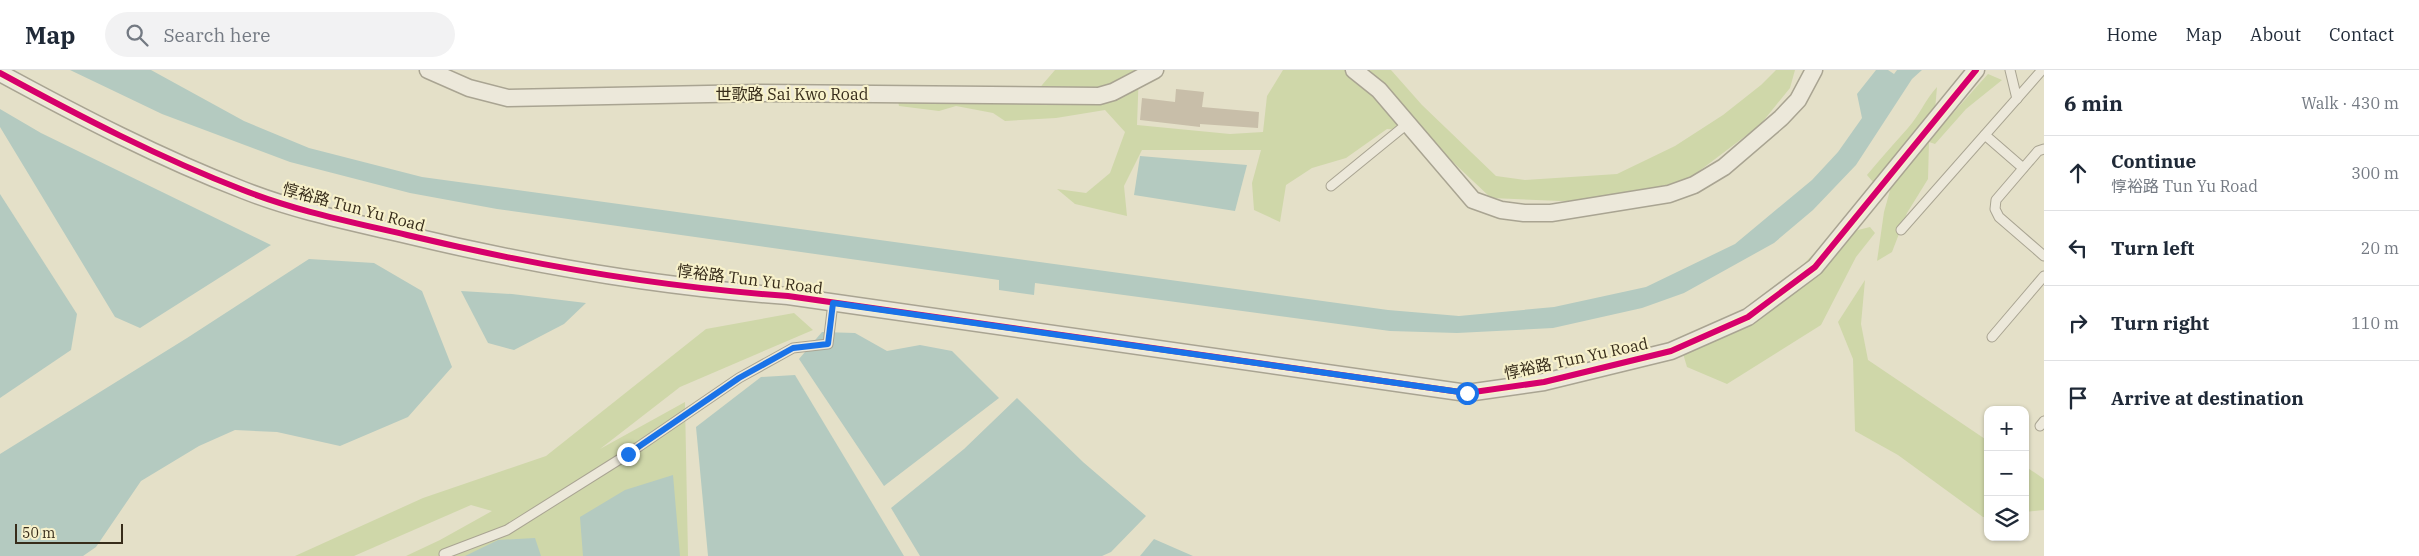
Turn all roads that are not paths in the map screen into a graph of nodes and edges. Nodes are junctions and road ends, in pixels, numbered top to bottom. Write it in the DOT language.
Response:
graph roads {
  1 [pos="428,70"];
  2 [pos="1155,70"];
  3 [pos="1354,70"];
  4 [pos="1814,70"];
  5 [pos="1976,70"];
  6 [pos="2010,70"];
  7 [pos="2042,70"];
  8 [pos="0,73"];
  9 [pos="2016,99"];
  10 [pos="1407,124"];
  11 [pos="1985,135"];
  12 [pos="2044,149"];
  13 [pos="2023,168"];
  14 [pos="1330,186"];
  15 [pos="1901,230"];
  16 [pos="2044,256"];
  17 [pos="2044,276"];
  18 [pos="833,303"];
  19 [pos="1992,337"];
  20 [pos="445,556"];
  1 -- 2 [label="street, 世歌路 Sai Kwo Road"];
  3 -- 10 [label="street"];
  4 -- 10 [label="street"];
  5 -- 18 [label="street, 惇裕路 Tun Yu Road"];
  6 -- 9 [label="lane"];
  7 -- 9 [label="lane"];
  8 -- 18 [label="street, 惇裕路 Tun Yu Road"];
  9 -- 11 [label="lane"];
  10 -- 14 [label="lane"];
  11 -- 13 [label="lane"];
  11 -- 15 [label="lane"];
  12 -- 13 [label="lane"];
  13 -- 16 [label="lane"];
  17 -- 19 [label="lane"];
  18 -- 20 [label="lane"];
}
